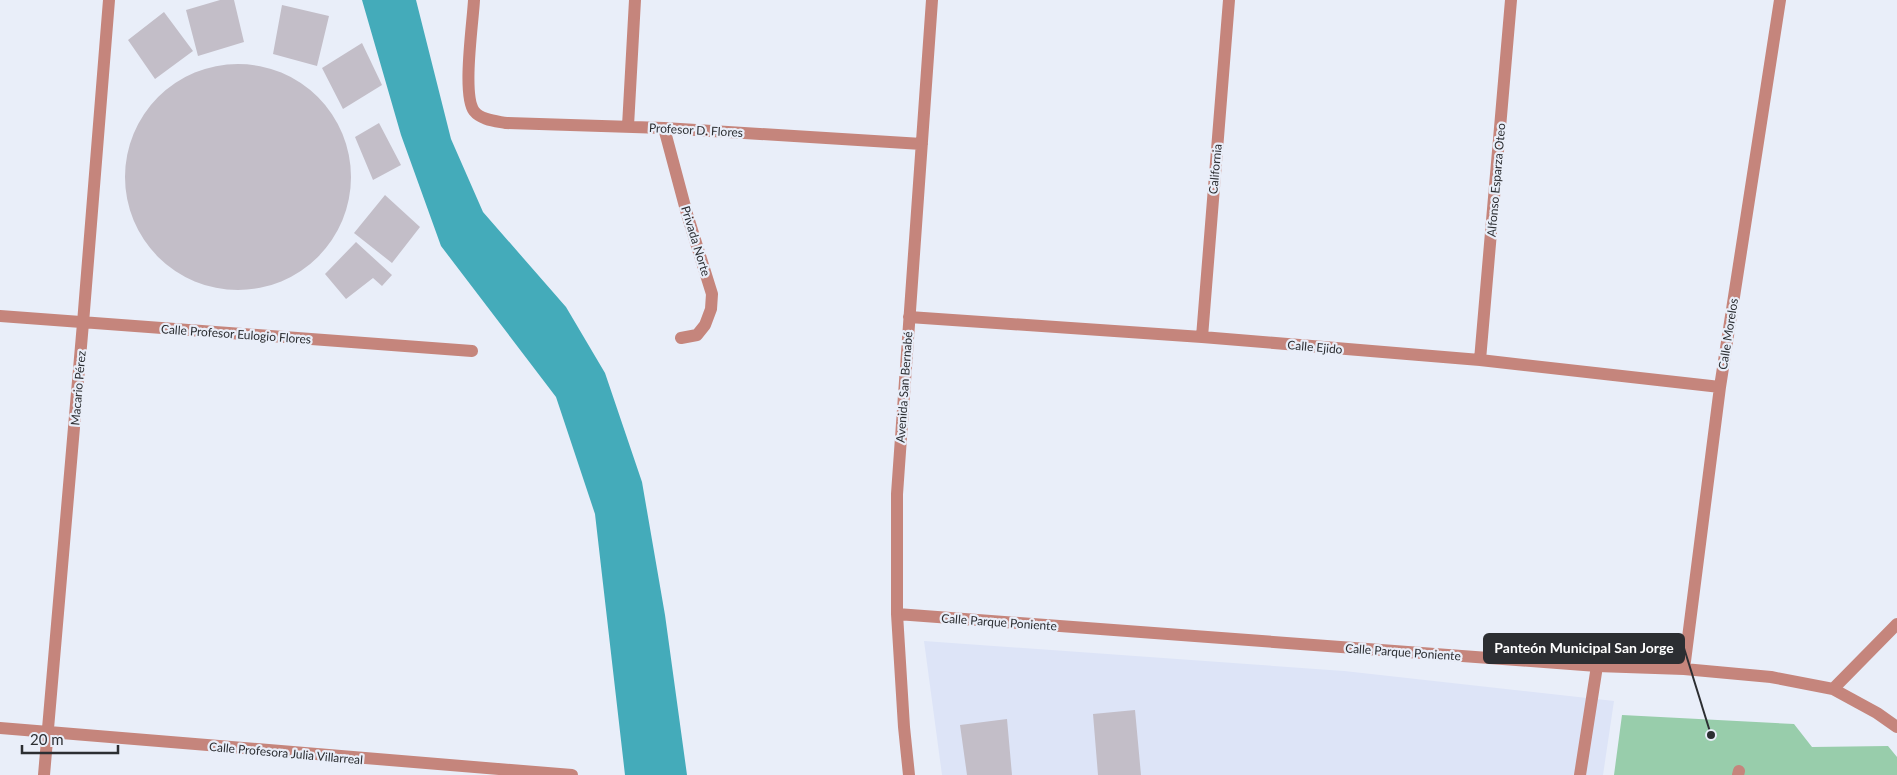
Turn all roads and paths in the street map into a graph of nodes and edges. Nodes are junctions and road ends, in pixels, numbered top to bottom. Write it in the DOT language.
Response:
graph roads {
  1 [pos="109,0"];
  2 [pos="474,0"];
  3 [pos="635,0"];
  4 [pos="932,0"];
  5 [pos="1229,0"];
  6 [pos="1511,0"];
  7 [pos="1780,0"];
  8 [pos="628,126"];
  9 [pos="664,128"];
  10 [pos="922,144"];
  11 [pos="0,316"];
  12 [pos="909,318"];
  13 [pos="84,323"];
  14 [pos="1202,337"];
  15 [pos="681,338"];
  16 [pos="472,351"];
  17 [pos="1480,360"];
  18 [pos="1720,386"];
  19 [pos="896,614"];
  20 [pos="1897,624"];
  21 [pos="1597,666"];
  22 [pos="1684,669"];
  23 [pos="1833,689"];
  24 [pos="1897,727"];
  25 [pos="0,728"];
  26 [pos="47,732"];
  27 [pos="44,775"];
  28 [pos="572,775"];
  29 [pos="909,775"];
  30 [pos="1580,775"];
  1 -- 13 [label="street, Macario Pérez"];
  2 -- 8 [label="street, Profesor D. Flores"];
  3 -- 8 [label="street"];
  4 -- 10 [label="street, Avenida San Bernabé"];
  5 -- 14 [label="street, California"];
  6 -- 17 [label="street, Alfonso Esparza Oteo"];
  7 -- 18 [label="street, Calle Morelos"];
  8 -- 9 [label="street, Profesor D. Flores"];
  9 -- 10 [label="street, Profesor D. Flores"];
  9 -- 15 [label="street, Privada Norte"];
  10 -- 12 [label="street, Avenida San Bernabé"];
  11 -- 13 [label="street, Calle Profesor Eulogio Flores"];
  12 -- 14 [label="street, Calle Ejido"];
  12 -- 19 [label="street, Avenida San Bernabé"];
  13 -- 16 [label="street, Calle Profesor Eulogio Flores"];
  13 -- 26 [label="street, Macario Pérez"];
  14 -- 17 [label="street, Calle Ejido"];
  17 -- 18 [label="street, Calle Ejido"];
  18 -- 22 [label="street, Calle Morelos"];
  19 -- 21 [label="street, Calle Parque Poniente"];
  19 -- 29 [label="street, Avenida San Bernabé"];
  20 -- 23 [label="street"];
  21 -- 22 [label="street, Calle Parque Poniente"];
  21 -- 30 [label="street"];
  22 -- 23 [label="street, Calle Parque Poniente"];
  23 -- 24 [label="street, Calle Parque Poniente"];
  25 -- 26 [label="street, Calle Profesora Julia Villarreal"];
  26 -- 27 [label="street, Macario Pérez"];
  26 -- 28 [label="street, Calle Profesora Julia Villarreal"];
}
